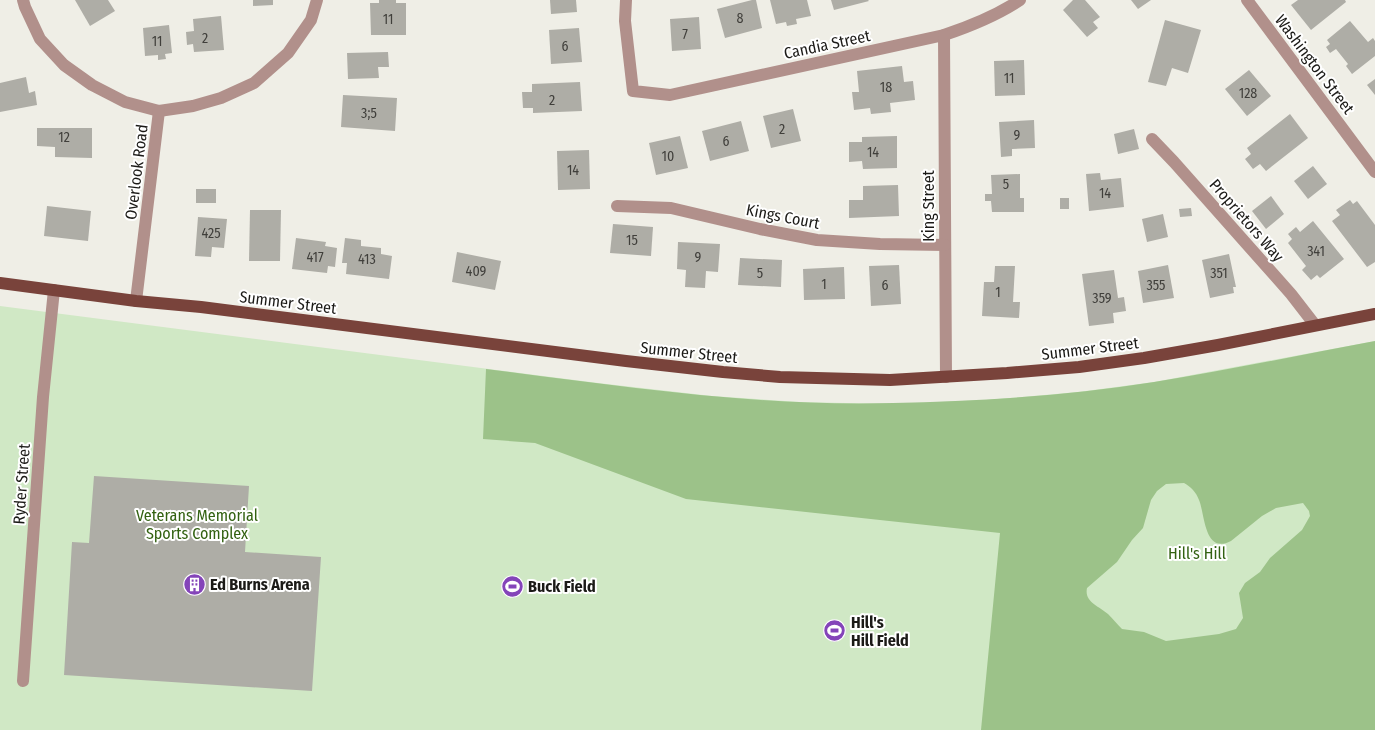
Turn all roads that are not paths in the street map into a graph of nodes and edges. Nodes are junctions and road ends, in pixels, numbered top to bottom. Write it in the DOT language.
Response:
graph roads {
  1 [pos="24,0"];
  2 [pos="316,0"];
  3 [pos="626,0"];
  4 [pos="1020,0"];
  5 [pos="1247,0"];
  6 [pos="944,35"];
  7 [pos="159,111"];
  8 [pos="1152,139"];
  9 [pos="1375,172"];
  10 [pos="617,206"];
  11 [pos="945,245"];
  12 [pos="0,283"];
  13 [pos="54,290"];
  14 [pos="136,301"];
  15 [pos="1375,314"];
  16 [pos="1315,325"];
  17 [pos="946,377"];
  18 [pos="24,681"];
  1 -- 7 [label="street, Overlook Road"];
  2 -- 7 [label="street"];
  3 -- 6 [label="street, Candia Street"];
  4 -- 6 [label="street, Candia Street"];
  5 -- 9 [label="street, Washington Street"];
  6 -- 11 [label="street, King Street"];
  7 -- 14 [label="street, Overlook Road"];
  8 -- 16 [label="street, Proprietors Way"];
  10 -- 11 [label="street, Kings Court"];
  11 -- 17 [label="street, King Street"];
  12 -- 13 [label="main road, Summer Street"];
  13 -- 14 [label="main road, Summer Street"];
  13 -- 18 [label="street, Ryder Street"];
  14 -- 17 [label="main road, Summer Street"];
  15 -- 16 [label="main road, Summer Street"];
  16 -- 17 [label="main road, Summer Street"];
}
